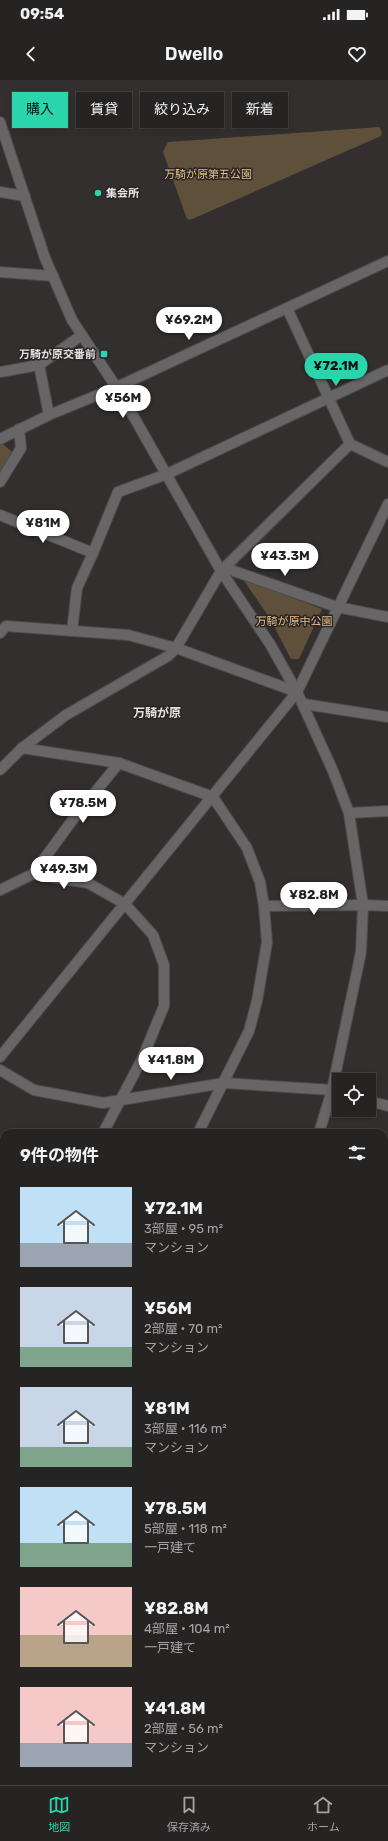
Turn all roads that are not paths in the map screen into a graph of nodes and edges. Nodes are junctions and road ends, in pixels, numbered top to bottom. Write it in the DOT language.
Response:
graph roads {
  1 [pos="0,122"];
  2 [pos="0,192"];
  3 [pos="25,196"];
  4 [pos="388,261"];
  5 [pos="0,272"];
  6 [pos="53,276"];
  7 [pos="287,308"];
  8 [pos="82,335"];
  9 [pos="39,365"];
  10 [pos="388,370"];
  11 [pos="0,372"];
  12 [pos="116,387"];
  13 [pos="329,398"];
  14 [pos="49,415"];
  15 [pos="19,429"];
  16 [pos="0,439"];
  17 [pos="350,444"];
  18 [pos="388,462"];
  19 [pos="167,474"];
  20 [pos="0,482"];
  21 [pos="388,504"];
  22 [pos="0,515"];
  23 [pos="94,553"];
  24 [pos="223,570"];
  25 [pos="337,608"];
  26 [pos="388,617"];
  27 [pos="72,631"];
  28 [pos="0,633"];
  29 [pos="176,648"];
  30 [pos="297,692"];
  31 [pos="304,704"];
  32 [pos="388,717"];
  33 [pos="22,748"];
  34 [pos="119,763"];
  35 [pos="0,770"];
  36 [pos="213,797"];
  37 [pos="388,811"];
  38 [pos="349,813"];
  39 [pos="33,874"];
  40 [pos="0,890"];
  41 [pos="125,904"];
  42 [pos="363,904"];
  43 [pos="264,906"];
  44 [pos="388,906"];
  45 [pos="0,1057"];
  46 [pos="0,1070"];
  47 [pos="339,1073"];
  48 [pos="224,1083"];
  49 [pos="332,1091"];
  50 [pos="119,1100"];
  51 [pos="332,1101"];
  52 [pos="376,1103"];
  53 [pos="388,1106"];
  54 [pos="104,1129"];
  55 [pos="200,1129"];
  56 [pos="321,1129"];
  1 -- 3 [label="street"];
  2 -- 3 [label="street"];
  3 -- 6 [label="street"];
  4 -- 7 [label="street"];
  5 -- 6 [label="street"];
  6 -- 8 [label="street"];
  7 -- 12 [label="street"];
  7 -- 13 [label="street"];
  8 -- 9 [label="street"];
  8 -- 12 [label="street"];
  9 -- 11 [label="street"];
  9 -- 14 [label="street"];
  10 -- 13 [label="street"];
  12 -- 14 [label="street"];
  12 -- 19 [label="street"];
  13 -- 17 [label="street"];
  13 -- 19 [label="street"];
  14 -- 15 [label="street"];
  15 -- 16 [label="street"];
  15 -- 20 [label="street"];
  17 -- 18 [label="street"];
  17 -- 24 [label="street"];
  19 -- 23 [label="street"];
  19 -- 24 [label="street"];
  21 -- 25 [label="street"];
  22 -- 23 [label="street"];
  23 -- 27 [label="street"];
  24 -- 25 [label="street"];
  24 -- 29 [label="street"];
  24 -- 30 [label="street"];
  25 -- 26 [label="street"];
  25 -- 30 [label="street"];
  27 -- 28 [label="street"];
  27 -- 29 [label="street"];
  29 -- 30 [label="street"];
  29 -- 33 [label="street"];
  30 -- 31 [label="street"];
  30 -- 36 [label="street"];
  31 -- 32 [label="street"];
  31 -- 38 [label="street"];
  33 -- 34 [label="street"];
  33 -- 35 [label="street"];
  34 -- 36 [label="street"];
  34 -- 39 [label="street"];
  36 -- 41 [label="street"];
  36 -- 43 [label="street"];
  37 -- 38 [label="street"];
  38 -- 42 [label="street"];
  39 -- 40 [label="street"];
  39 -- 41 [label="street"];
  41 -- 45 [label="street"];
  41 -- 50 [label="street"];
  42 -- 43 [label="street"];
  42 -- 44 [label="street"];
  42 -- 47 [label="street"];
  43 -- 48 [label="street"];
  46 -- 50 [label="street"];
  48 -- 49 [label="street"];
  48 -- 50 [label="street"];
  48 -- 55 [label="street"];
  50 -- 54 [label="street"];
  51 -- 56 [label="street"];
  52 -- 53 [label="street"];
}
